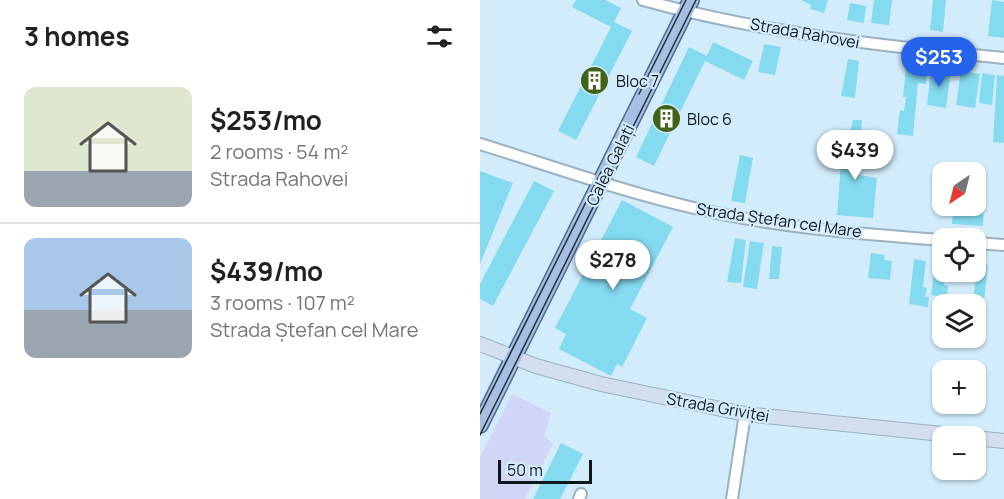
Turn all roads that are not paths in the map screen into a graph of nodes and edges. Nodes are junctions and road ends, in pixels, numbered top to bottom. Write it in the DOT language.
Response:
graph roads {
  1 [pos="644,0"];
  2 [pos="688,6"];
  3 [pos="1004,58"];
  4 [pos="480,144"];
  5 [pos="602,183"];
  6 [pos="932,239"];
  7 [pos="986,244"];
  8 [pos="1004,245"];
  9 [pos="480,344"];
  10 [pos="513,358"];
  11 [pos="745,414"];
  12 [pos="480,425"];
  13 [pos="932,433"];
  14 [pos="986,439"];
  15 [pos="1004,441"];
  16 [pos="732,499"];
  1 -- 2 [label="street, Strada Rahovei"];
  2 -- 3 [label="street, Strada Rahovei"];
  2 -- 5 [label="main road, Calea Galați"];
  4 -- 5 [label="street, Strada Ștefan cel Mare"];
  5 -- 6 [label="street, Strada Ștefan cel Mare"];
  5 -- 10 [label="main road, Calea Galați"];
  7 -- 8 [label="street"];
  9 -- 10 [label="main road, Strada Griviței"];
  10 -- 11 [label="main road, Strada Griviței"];
  10 -- 12 [label="main road, Calea Galați"];
  11 -- 13 [label="main road, Strada Griviței"];
  11 -- 16 [label="street"];
  14 -- 15 [label="main road"];
}
